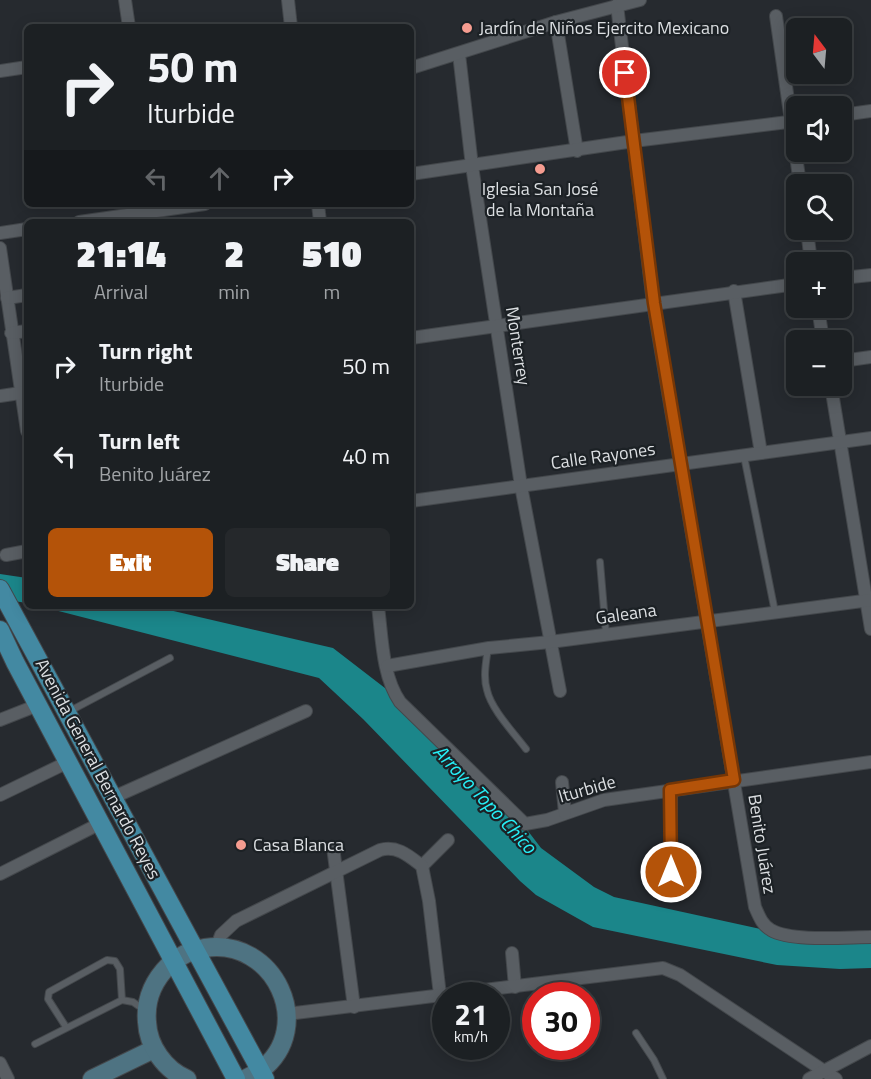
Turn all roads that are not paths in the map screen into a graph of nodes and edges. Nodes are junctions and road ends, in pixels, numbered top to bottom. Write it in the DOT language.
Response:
graph roads {
  1 [pos="125,0"];
  2 [pos="288,0"];
  3 [pos="640,0"];
  4 [pos="616,5"];
  5 [pos="776,16"];
  6 [pos="556,22"];
  7 [pos="129,24"];
  8 [pos="291,24"];
  9 [pos="459,54"];
  10 [pos="24,67"];
  11 [pos="414,67"];
  12 [pos="0,71"];
  13 [pos="790,96"];
  14 [pos="871,111"];
  15 [pos="852,114"];
  16 [pos="786,122"];
  17 [pos="634,141"];
  18 [pos="577,151"];
  19 [pos="472,166"];
  20 [pos="414,174"];
  21 [pos="187,207"];
  22 [pos="157,212"];
  23 [pos="102,219"];
  24 [pos="24,229"];
  25 [pos="0,233"];
  26 [pos="0,248"];
  27 [pos="871,275"];
  28 [pos="852,277"];
  29 [pos="786,285"];
  30 [pos="734,291"];
  31 [pos="24,295"];
  32 [pos="7,298"];
  33 [pos="654,303"];
  34 [pos="496,327"];
  35 [pos="24,331"];
  36 [pos="11,333"];
  37 [pos="414,338"];
  38 [pos="871,357"];
  39 [pos="852,360"];
  40 [pos="24,388"];
  41 [pos="24,392"];
  42 [pos="0,396"];
  43 [pos="833,396"];
  44 [pos="871,438"];
  45 [pos="841,441"];
  46 [pos="761,453"];
  47 [pos="744,455"];
  48 [pos="681,463"];
  49 [pos="521,486"];
  50 [pos="414,501"];
  51 [pos="24,552"];
  52 [pos="6,555"];
  53 [pos="600,562"];
  54 [pos="0,589"];
  55 [pos="869,600"];
  56 [pos="378,609"];
  57 [pos="774,612"];
  58 [pos="707,621"];
  59 [pos="871,628"];
  60 [pos="0,630"];
  61 [pos="606,635"];
  62 [pos="549,642"];
  63 [pos="489,648"];
  64 [pos="170,658"];
  65 [pos="7,663"];
  66 [pos="387,666"];
  67 [pos="560,691"];
  68 [pos="38,705"];
  69 [pos="306,711"];
  70 [pos="68,712"];
  71 [pos="0,720"];
  72 [pos="526,749"];
  73 [pos="68,762"];
  74 [pos="871,762"];
  75 [pos="734,780"];
  76 [pos="562,782"];
  77 [pos="670,790"];
  78 [pos="0,795"];
  79 [pos="114,797"];
  80 [pos="565,813"];
  81 [pos="101,823"];
  82 [pos="448,840"];
  83 [pos="333,847"];
  84 [pos="422,866"];
  85 [pos="338,872"];
  86 [pos="671,872"];
  87 [pos="0,874"];
  88 [pos="871,937"];
  89 [pos="217,946"];
  90 [pos="195,949"];
  91 [pos="512,953"];
  92 [pos="174,960"];
  93 [pos="438,982"];
  94 [pos="515,987"];
  95 [pos="510,988"];
  96 [pos="432,996"];
  97 [pos="123,1000"];
  98 [pos="354,1007"];
  99 [pos="146,1011"];
  100 [pos="287,1014"];
  101 [pos="66,1027"];
  102 [pos="636,1033"];
  103 [pos="35,1044"];
  104 [pos="871,1046"];
  105 [pos="154,1049"];
  106 [pos="0,1063"];
  107 [pos="824,1071"];
  108 [pos="263,1075"];
  109 [pos="8,1079"];
  110 [pos="92,1079"];
  111 [pos="187,1079"];
  112 [pos="236,1079"];
  113 [pos="244,1079"];
  114 [pos="663,1079"];
  115 [pos="809,1079"];
  116 [pos="836,1079"];
  1 -- 7 [label="street"];
  2 -- 8 [label="street"];
  3 -- 4 [label="street"];
  4 -- 6 [label="street"];
  4 -- 17 [label="street, Benito Juárez"];
  5 -- 13 [label="street"];
  6 -- 9 [label="street"];
  6 -- 18 [label="street"];
  9 -- 11 [label="street"];
  9 -- 19 [label="street, Monterrey"];
  10 -- 12 [label="street"];
  14 -- 15 [label="street"];
  16 -- 17 [label="street"];
  17 -- 18 [label="street"];
  17 -- 33 [label="street, Benito Juárez"];
  18 -- 19 [label="street"];
  19 -- 20 [label="street"];
  19 -- 34 [label="street, Monterrey"];
  21 -- 22 [label="street"];
  22 -- 23 [label="street"];
  24 -- 25 [label="street"];
  26 -- 32 [label="street"];
  27 -- 28 [label="street"];
  29 -- 30 [label="street"];
  30 -- 33 [label="street"];
  30 -- 46 [label="street"];
  31 -- 32 [label="street"];
  32 -- 36 [label="street"];
  33 -- 34 [label="street"];
  33 -- 48 [label="street, Benito Juárez"];
  34 -- 37 [label="street"];
  34 -- 49 [label="street, Monterrey"];
  35 -- 36 [label="street"];
  36 -- 40 [label="street"];
  38 -- 39 [label="street"];
  41 -- 42 [label="street"];
  43 -- 45 [label="street"];
  44 -- 45 [label="street, Calle Rayones"];
  45 -- 46 [label="street, Calle Rayones"];
  45 -- 55 [label="street"];
  46 -- 47 [label="street, Calle Rayones"];
  47 -- 48 [label="street, Calle Rayones"];
  47 -- 57 [label="lane"];
  48 -- 49 [label="street, Calle Rayones"];
  48 -- 58 [label="street, Benito Juárez"];
  49 -- 50 [label="street, Calle Rayones"];
  49 -- 62 [label="street, Monterrey"];
  51 -- 52 [label="street"];
  53 -- 61 [label="lane"];
  54 -- 70 [label="main road, Avenida General Bernardo Reyes"];
  55 -- 57 [label="street, Galeana"];
  55 -- 59 [label="street"];
  56 -- 66 [label="street"];
  57 -- 58 [label="street, Galeana"];
  58 -- 61 [label="street, Galeana"];
  58 -- 75 [label="street, Benito Juárez"];
  60 -- 65 [label="main road, Avenida General Bernardo Reyes"];
  61 -- 62 [label="street, Galeana"];
  62 -- 63 [label="street, Galeana"];
  62 -- 67 [label="street, Monterrey"];
  63 -- 66 [label="street, Galeana"];
  63 -- 72 [label="lane"];
  64 -- 70 [label="lane"];
  65 -- 68 [label="main road, Avenida General Bernardo Reyes"];
  66 -- 80 [label="street, Iturbide"];
  68 -- 71 [label="street"];
  68 -- 73 [label="main road, Avenida General Bernardo Reyes"];
  69 -- 79 [label="street"];
  70 -- 79 [label="main road, Avenida General Bernardo Reyes"];
  73 -- 78 [label="street"];
  73 -- 81 [label="main road, Avenida General Bernardo Reyes"];
  74 -- 75 [label="street, Iturbide"];
  75 -- 77 [label="street, Iturbide"];
  75 -- 88 [label="street, Benito Juárez"];
  76 -- 80 [label="street"];
  77 -- 80 [label="street, Iturbide"];
  77 -- 86 [label="street"];
  79 -- 90 [label="main road, Avenida General Bernardo Reyes"];
  81 -- 87 [label="street"];
  81 -- 92 [label="main road, Avenida General Bernardo Reyes"];
  82 -- 84 [label="street"];
  83 -- 85 [label="street"];
  84 -- 85 [label="street"];
  84 -- 93 [label="street"];
  85 -- 89 [label="street"];
  85 -- 98 [label="street"];
  89 -- 90 [label="street"];
  89 -- 100 [label="street"];
  90 -- 92 [label="street"];
  90 -- 108 [label="main road, Avenida General Bernardo Reyes"];
  91 -- 94 [label="street"];
  92 -- 99 [label="street"];
  92 -- 112 [label="main road, Avenida General Bernardo Reyes"];
  94 -- 95 [label="street"];
  94 -- 107 [label="street"];
  96 -- 98 [label="street"];
  97 -- 99 [label="lane"];
  97 -- 101 [label="lane"];
  97 -- 101 [label="lane"];
  98 -- 100 [label="street"];
  99 -- 105 [label="street"];
  100 -- 108 [label="street"];
  101 -- 103 [label="lane"];
  102 -- 114 [label="lane"];
  104 -- 107 [label="street"];
  105 -- 110 [label="street"];
  105 -- 111 [label="street"];
  106 -- 109 [label="street"];
  107 -- 115 [label="street"];
  107 -- 116 [label="street"];
  108 -- 113 [label="street"];
}
